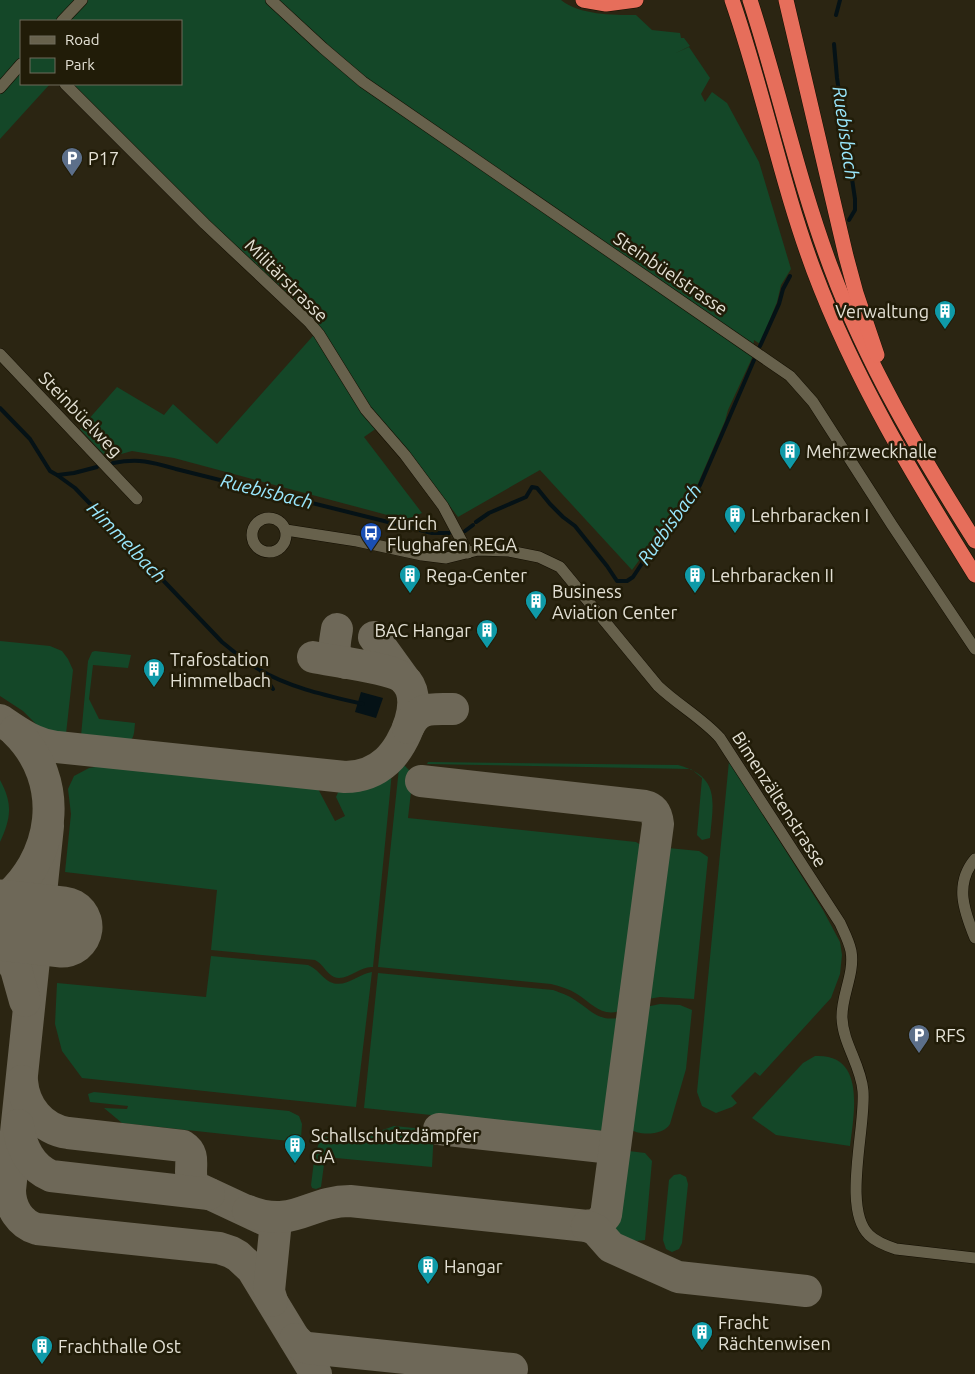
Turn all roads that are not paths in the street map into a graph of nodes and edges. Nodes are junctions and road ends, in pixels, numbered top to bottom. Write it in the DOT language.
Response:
graph roads {
  1 [pos="82,0"];
  2 [pos="271,0"];
  3 [pos="583,0"];
  4 [pos="636,0"];
  5 [pos="732,0"];
  6 [pos="750,0"];
  7 [pos="786,0"];
  8 [pos="63,20"];
  9 [pos="20,65"];
  10 [pos="66,85"];
  11 [pos="0,88"];
  12 [pos="0,354"];
  13 [pos="894,406"];
  14 [pos="137,498"];
  15 [pos="286,530"];
  16 [pos="975,542"];
  17 [pos="468,553"];
  18 [pos="975,574"];
  19 [pos="975,649"];
  20 [pos="975,859"];
  21 [pos="975,938"];
  22 [pos="975,1258"];
  1 -- 8 [label="street"];
  2 -- 19 [label="street, Steinbüelstrasse"];
  3 -- 4 [label="highway"];
  5 -- 18 [label="highway"];
  6 -- 13 [label="highway"];
  7 -- 13 [label="highway"];
  9 -- 11 [label="street"];
  10 -- 17 [label="street, Militärstrasse"];
  12 -- 14 [label="street, Steinbüelweg"];
  13 -- 16 [label="highway"];
  15 -- 17 [label="street, Bimenzältenstrasse"];
  17 -- 22 [label="street, Bimenzältenstrasse"];
  20 -- 21 [label="street"];
}
